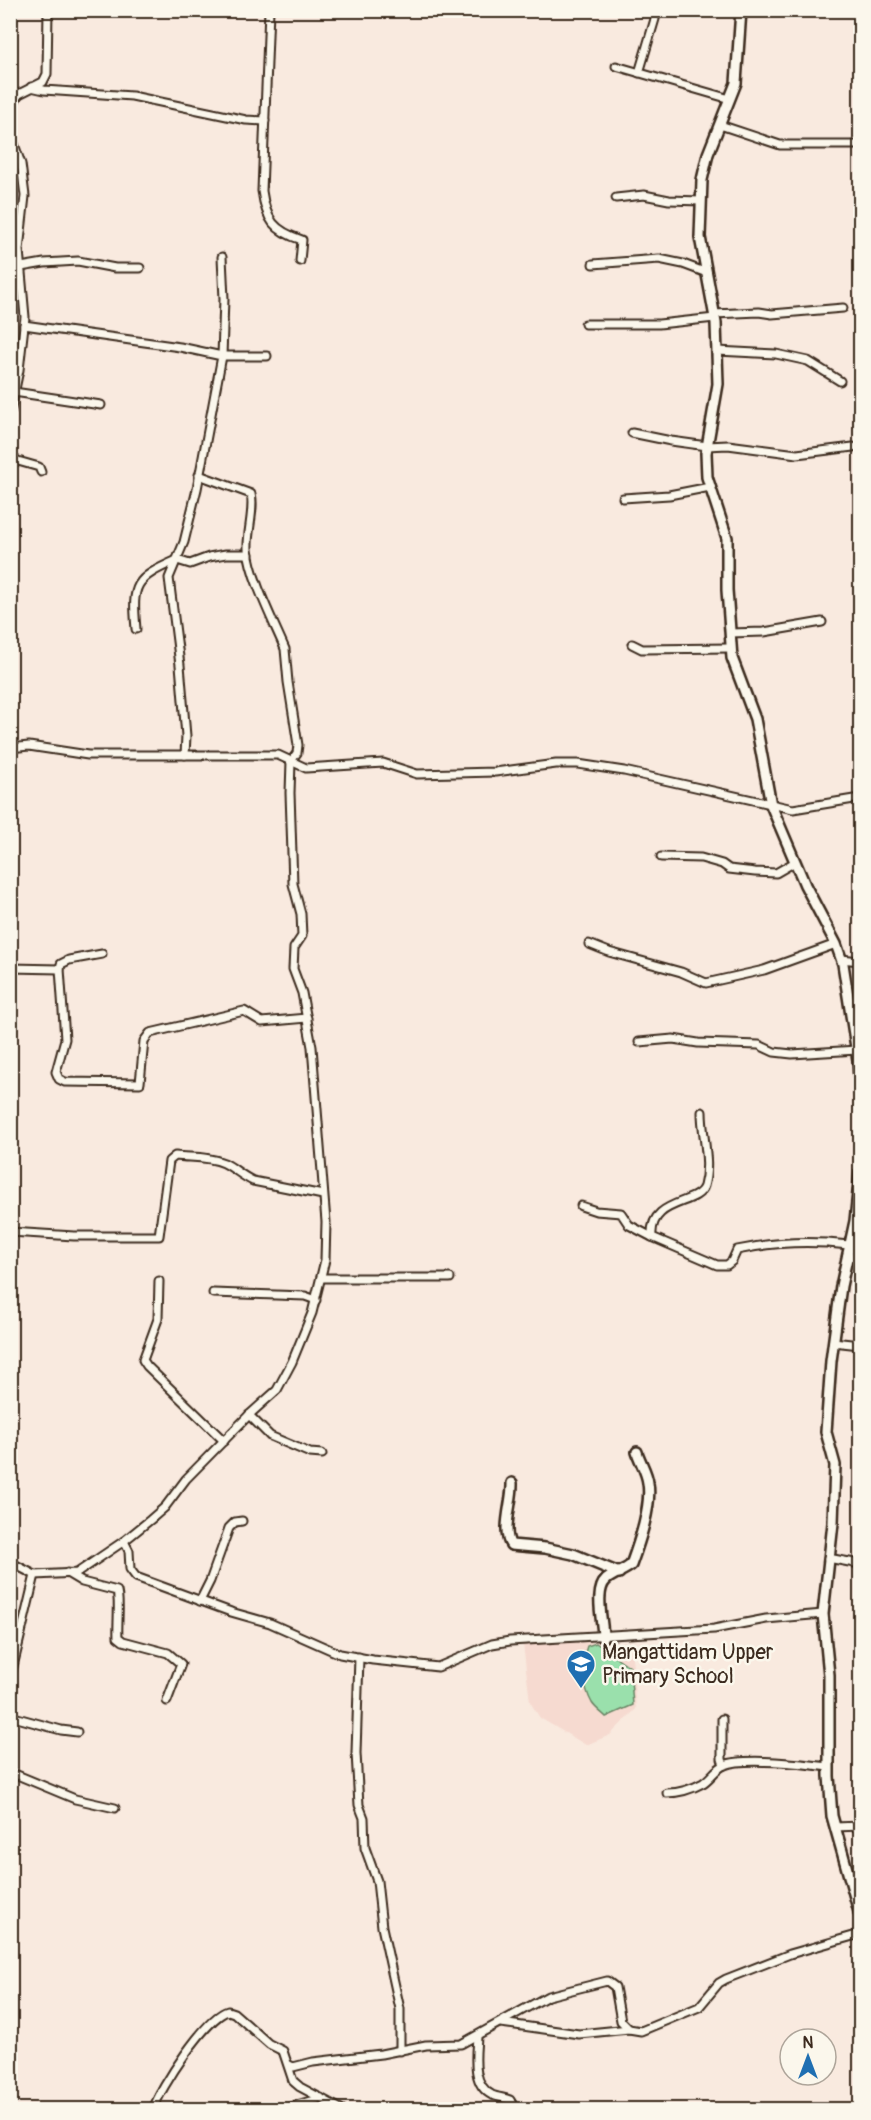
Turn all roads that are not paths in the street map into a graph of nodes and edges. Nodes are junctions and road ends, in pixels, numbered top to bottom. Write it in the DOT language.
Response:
graph roads {
  1 [pos="48,10"];
  2 [pos="269,10"];
  3 [pos="741,10"];
  4 [pos="655,18"];
  5 [pos="616,66"];
  6 [pos="639,73"];
  7 [pos="31,87"];
  8 [pos="730,99"];
  9 [pos="265,121"];
  10 [pos="720,125"];
  11 [pos="861,145"];
  12 [pos="616,198"];
  13 [pos="701,201"];
  14 [pos="222,257"];
  15 [pos="300,261"];
  16 [pos="593,264"];
  17 [pos="21,267"];
  18 [pos="140,268"];
  19 [pos="707,273"];
  20 [pos="843,308"];
  21 [pos="715,316"];
  22 [pos="585,324"];
  23 [pos="24,325"];
  24 [pos="717,351"];
  25 [pos="222,356"];
  26 [pos="267,356"];
  27 [pos="840,381"];
  28 [pos="14,392"];
  29 [pos="101,405"];
  30 [pos="10,413"];
  31 [pos="632,433"];
  32 [pos="707,446"];
  33 [pos="853,447"];
  34 [pos="10,458"];
  35 [pos="41,472"];
  36 [pos="199,475"];
  37 [pos="710,487"];
  38 [pos="623,498"];
  39 [pos="249,554"];
  40 [pos="177,560"];
  41 [pos="822,622"];
  42 [pos="136,629"];
  43 [pos="730,633"];
  44 [pos="632,644"];
  45 [pos="731,648"];
  46 [pos="10,748"];
  47 [pos="185,755"];
  48 [pos="291,761"];
  49 [pos="861,798"];
  50 [pos="771,806"];
  51 [pos="661,857"];
  52 [pos="795,862"];
  53 [pos="589,944"];
  54 [pos="836,944"];
  55 [pos="102,954"];
  56 [pos="841,959"];
  57 [pos="861,961"];
  58 [pos="10,968"];
  59 [pos="60,969"];
  60 [pos="307,1018"];
  61 [pos="639,1042"];
  62 [pos="857,1050"];
  63 [pos="861,1098"];
  64 [pos="702,1112"];
  65 [pos="861,1173"];
  66 [pos="323,1195"];
  67 [pos="581,1206"];
  68 [pos="10,1232"];
  69 [pos="652,1237"];
  70 [pos="848,1250"];
  71 [pos="861,1259"];
  72 [pos="321,1278"];
  73 [pos="450,1278"];
  74 [pos="159,1281"];
  75 [pos="213,1293"];
  76 [pos="316,1300"];
  77 [pos="833,1342"];
  78 [pos="861,1345"];
  79 [pos="249,1415"];
  80 [pos="224,1441"];
  81 [pos="637,1452"];
  82 [pos="322,1454"];
  83 [pos="512,1483"];
  84 [pos="242,1521"];
  85 [pos="124,1541"];
  86 [pos="828,1558"];
  87 [pos="10,1562"];
  88 [pos="861,1564"];
  89 [pos="67,1573"];
  90 [pos="620,1573"];
  91 [pos="35,1575"];
  92 [pos="200,1601"];
  93 [pos="823,1614"];
  94 [pos="603,1637"];
  95 [pos="359,1658"];
  96 [pos="10,1679"];
  97 [pos="167,1701"];
  98 [pos="10,1716"];
  99 [pos="722,1719"];
  100 [pos="77,1732"];
  101 [pos="724,1765"];
  102 [pos="829,1767"];
  103 [pos="10,1772"];
  104 [pos="667,1793"];
  105 [pos="115,1808"];
  106 [pos="861,1826"];
  107 [pos="836,1827"];
  108 [pos="861,1916"];
  109 [pos="861,1934"];
  110 [pos="501,2022"];
  111 [pos="629,2029"];
  112 [pos="477,2037"];
  113 [pos="400,2051"];
  114 [pos="289,2065"];
  115 [pos="321,2098"];
  116 [pos="153,2109"];
  117 [pos="286,2109"];
  118 [pos="342,2109"];
  119 [pos="516,2109"];
  1 -- 7 [label="street"];
  2 -- 9 [label="street"];
  3 -- 8 [label="main road"];
  4 -- 6 [label="street"];
  5 -- 6 [label="street"];
  6 -- 8 [label="street"];
  7 -- 9 [label="street"];
  7 -- 17 [label="street"];
  8 -- 10 [label="main road"];
  9 -- 15 [label="street"];
  10 -- 11 [label="street"];
  10 -- 13 [label="main road"];
  12 -- 13 [label="street"];
  13 -- 19 [label="main road"];
  14 -- 25 [label="street"];
  16 -- 19 [label="street"];
  17 -- 18 [label="street"];
  17 -- 23 [label="street"];
  19 -- 21 [label="main road"];
  20 -- 21 [label="street"];
  21 -- 22 [label="street"];
  21 -- 24 [label="main road"];
  23 -- 25 [label="street"];
  23 -- 28 [label="street"];
  24 -- 27 [label="street"];
  24 -- 32 [label="main road"];
  25 -- 26 [label="street"];
  25 -- 36 [label="street"];
  28 -- 29 [label="street"];
  28 -- 30 [label="street"];
  31 -- 32 [label="street"];
  32 -- 33 [label="street"];
  32 -- 37 [label="main road"];
  34 -- 35 [label="street"];
  36 -- 39 [label="street"];
  36 -- 40 [label="street"];
  37 -- 38 [label="street"];
  37 -- 43 [label="main road"];
  39 -- 40 [label="street"];
  39 -- 48 [label="street"];
  40 -- 42 [label="street"];
  40 -- 47 [label="street"];
  41 -- 43 [label="street"];
  43 -- 45 [label="main road"];
  44 -- 45 [label="street"];
  45 -- 50 [label="main road"];
  46 -- 47 [label="street"];
  47 -- 48 [label="street"];
  48 -- 50 [label="street"];
  48 -- 60 [label="street"];
  49 -- 50 [label="street"];
  50 -- 52 [label="main road"];
  51 -- 52 [label="street"];
  52 -- 54 [label="main road"];
  53 -- 54 [label="street"];
  54 -- 56 [label="main road"];
  55 -- 59 [label="street"];
  56 -- 57 [label="street"];
  56 -- 62 [label="main road"];
  58 -- 59 [label="street"];
  59 -- 60 [label="street"];
  60 -- 66 [label="street"];
  61 -- 62 [label="street"];
  62 -- 63 [label="main road"];
  64 -- 69 [label="street"];
  65 -- 70 [label="main road"];
  66 -- 68 [label="street"];
  66 -- 72 [label="street"];
  67 -- 69 [label="street"];
  69 -- 70 [label="street"];
  70 -- 71 [label="street"];
  70 -- 77 [label="main road"];
  72 -- 73 [label="street"];
  72 -- 76 [label="street"];
  74 -- 80 [label="street"];
  75 -- 76 [label="street"];
  76 -- 79 [label="street"];
  77 -- 78 [label="street"];
  77 -- 86 [label="main road"];
  79 -- 80 [label="street"];
  79 -- 82 [label="street"];
  80 -- 85 [label="street"];
  81 -- 90 [label="main road"];
  83 -- 90 [label="main road"];
  84 -- 92 [label="street"];
  85 -- 89 [label="street"];
  85 -- 92 [label="street"];
  86 -- 88 [label="street"];
  86 -- 93 [label="main road"];
  87 -- 91 [label="street"];
  89 -- 91 [label="street"];
  89 -- 97 [label="street"];
  90 -- 94 [label="main road"];
  91 -- 96 [label="street"];
  92 -- 95 [label="street"];
  93 -- 94 [label="street"];
  93 -- 102 [label="main road"];
  94 -- 95 [label="street"];
  95 -- 113 [label="street"];
  98 -- 100 [label="street"];
  99 -- 101 [label="street"];
  101 -- 102 [label="street"];
  101 -- 104 [label="street"];
  102 -- 107 [label="main road"];
  103 -- 105 [label="street"];
  106 -- 107 [label="street"];
  107 -- 108 [label="main road"];
  109 -- 111 [label="street"];
  110 -- 111 [label="street"];
  110 -- 111 [label="street"];
  110 -- 112 [label="street"];
  112 -- 113 [label="street"];
  112 -- 119 [label="street"];
  113 -- 114 [label="street"];
  114 -- 115 [label="street"];
  114 -- 116 [label="street"];
  115 -- 117 [label="street"];
  115 -- 118 [label="street"];
}
